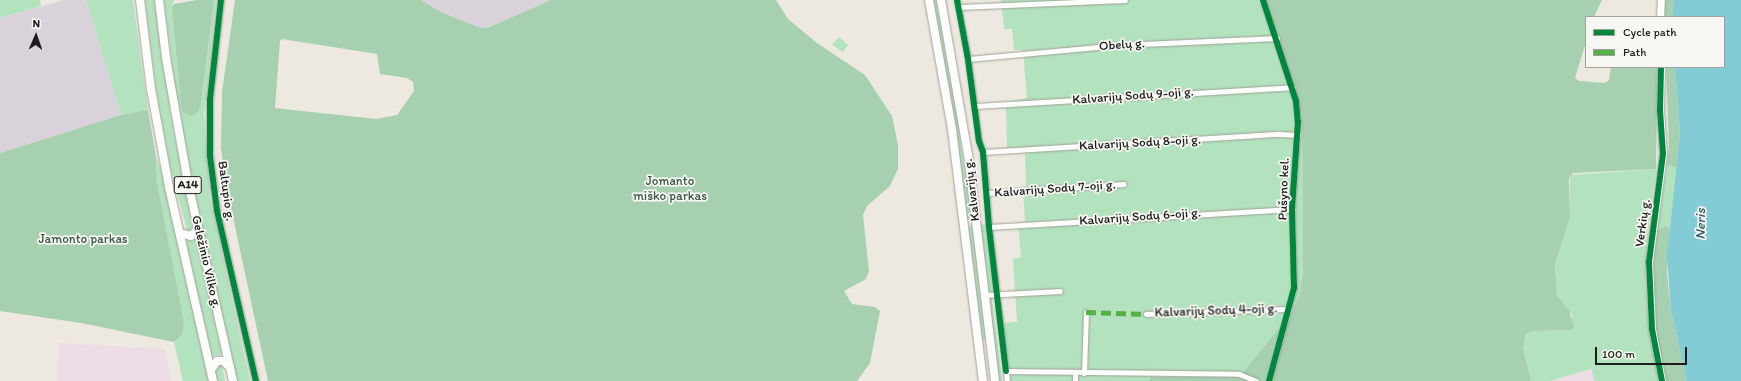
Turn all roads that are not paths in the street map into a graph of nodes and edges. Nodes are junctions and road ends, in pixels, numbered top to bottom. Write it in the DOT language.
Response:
graph roads {
  1 [pos="140,0"];
  2 [pos="159,0"];
  3 [pos="221,0"];
  4 [pos="929,0"];
  5 [pos="941,0"];
  6 [pos="957,0"];
  7 [pos="1125,0"];
  8 [pos="1263,0"];
  9 [pos="1661,0"];
  10 [pos="959,7"];
  11 [pos="1660,16"];
  12 [pos="1277,38"];
  13 [pos="968,58"];
  14 [pos="1661,68"];
  15 [pos="1292,87"];
  16 [pos="975,106"];
  17 [pos="1298,135"];
  18 [pos="983,152"];
  19 [pos="1124,184"];
  20 [pos="987,193"];
  21 [pos="1292,209"];
  22 [pos="989,228"];
  23 [pos="198,229"];
  24 [pos="180,232"];
  25 [pos="1060,291"];
  26 [pos="996,294"];
  27 [pos="985,295"];
  28 [pos="1286,309"];
  29 [pos="1086,312"];
  30 [pos="1146,314"];
  31 [pos="991,342"];
  32 [pos="979,343"];
  33 [pos="230,368"];
  34 [pos="211,370"];
  35 [pos="1006,371"];
  36 [pos="1075,373"];
  37 [pos="1084,373"];
  38 [pos="213,381"];
  39 [pos="233,381"];
  40 [pos="256,381"];
  41 [pos="983,381"];
  42 [pos="995,381"];
  43 [pos="1007,381"];
  44 [pos="1075,381"];
  45 [pos="1256,381"];
  46 [pos="1269,381"];
  47 [pos="1662,381"];
  1 -- 24 [label="main road, Geležinio Vilko g. / A14"];
  2 -- 23 [label="main road, Geležinio Vilko g. / A14"];
  3 -- 40 [label="street, Baltupio g."];
  4 -- 32 [label="main road, Kalvarijų g."];
  5 -- 27 [label="main road, Kalvarijų g."];
  6 -- 10 [label="street"];
  7 -- 10 [label="street"];
  8 -- 12 [label="street, Pušyno kel."];
  9 -- 11 [label="main road"];
  10 -- 13 [label="street"];
  12 -- 13 [label="street, Obelų g."];
  12 -- 15 [label="street, Pušyno kel."];
  13 -- 16 [label="street"];
  14 -- 47 [label="main road, Verkių g."];
  15 -- 16 [label="street, Kalvarijų Sodų 9-oji g."];
  15 -- 17 [label="street, Pušyno kel."];
  16 -- 18 [label="street"];
  17 -- 18 [label="street, Kalvarijų Sodų 8-oji g."];
  17 -- 21 [label="street, Pušyno kel."];
  18 -- 20 [label="street"];
  19 -- 20 [label="street, Kalvarijų Sodų 7-oji g."];
  20 -- 22 [label="street"];
  21 -- 22 [label="street, Kalvarijų Sodų 6-oji g."];
  21 -- 28 [label="street, Pušyno kel."];
  22 -- 26 [label="street"];
  23 -- 24 [label="main road"];
  23 -- 33 [label="main road, Geležinio Vilko g. / A14"];
  24 -- 34 [label="main road, Geležinio Vilko g. / A14"];
  25 -- 26 [label="street"];
  26 -- 27 [label="street"];
  26 -- 35 [label="street"];
  27 -- 31 [label="main road, Kalvarijų g."];
  28 -- 30 [label="street, Kalvarijų Sodų 4-oji g."];
  28 -- 46 [label="street, Pušyno kel."];
  29 -- 37 [label="street"];
  31 -- 32 [label="main road"];
  31 -- 42 [label="main road, Kalvarijų g."];
  32 -- 41 [label="main road, Kalvarijų g."];
  33 -- 34 [label="main road"];
  33 -- 39 [label="main road, Geležinio Vilko g. / A14"];
  34 -- 38 [label="main road, Geležinio Vilko g. / A14"];
  35 -- 36 [label="street"];
  35 -- 43 [label="street"];
  36 -- 37 [label="street"];
  36 -- 44 [label="street"];
  37 -- 45 [label="street"];
}
